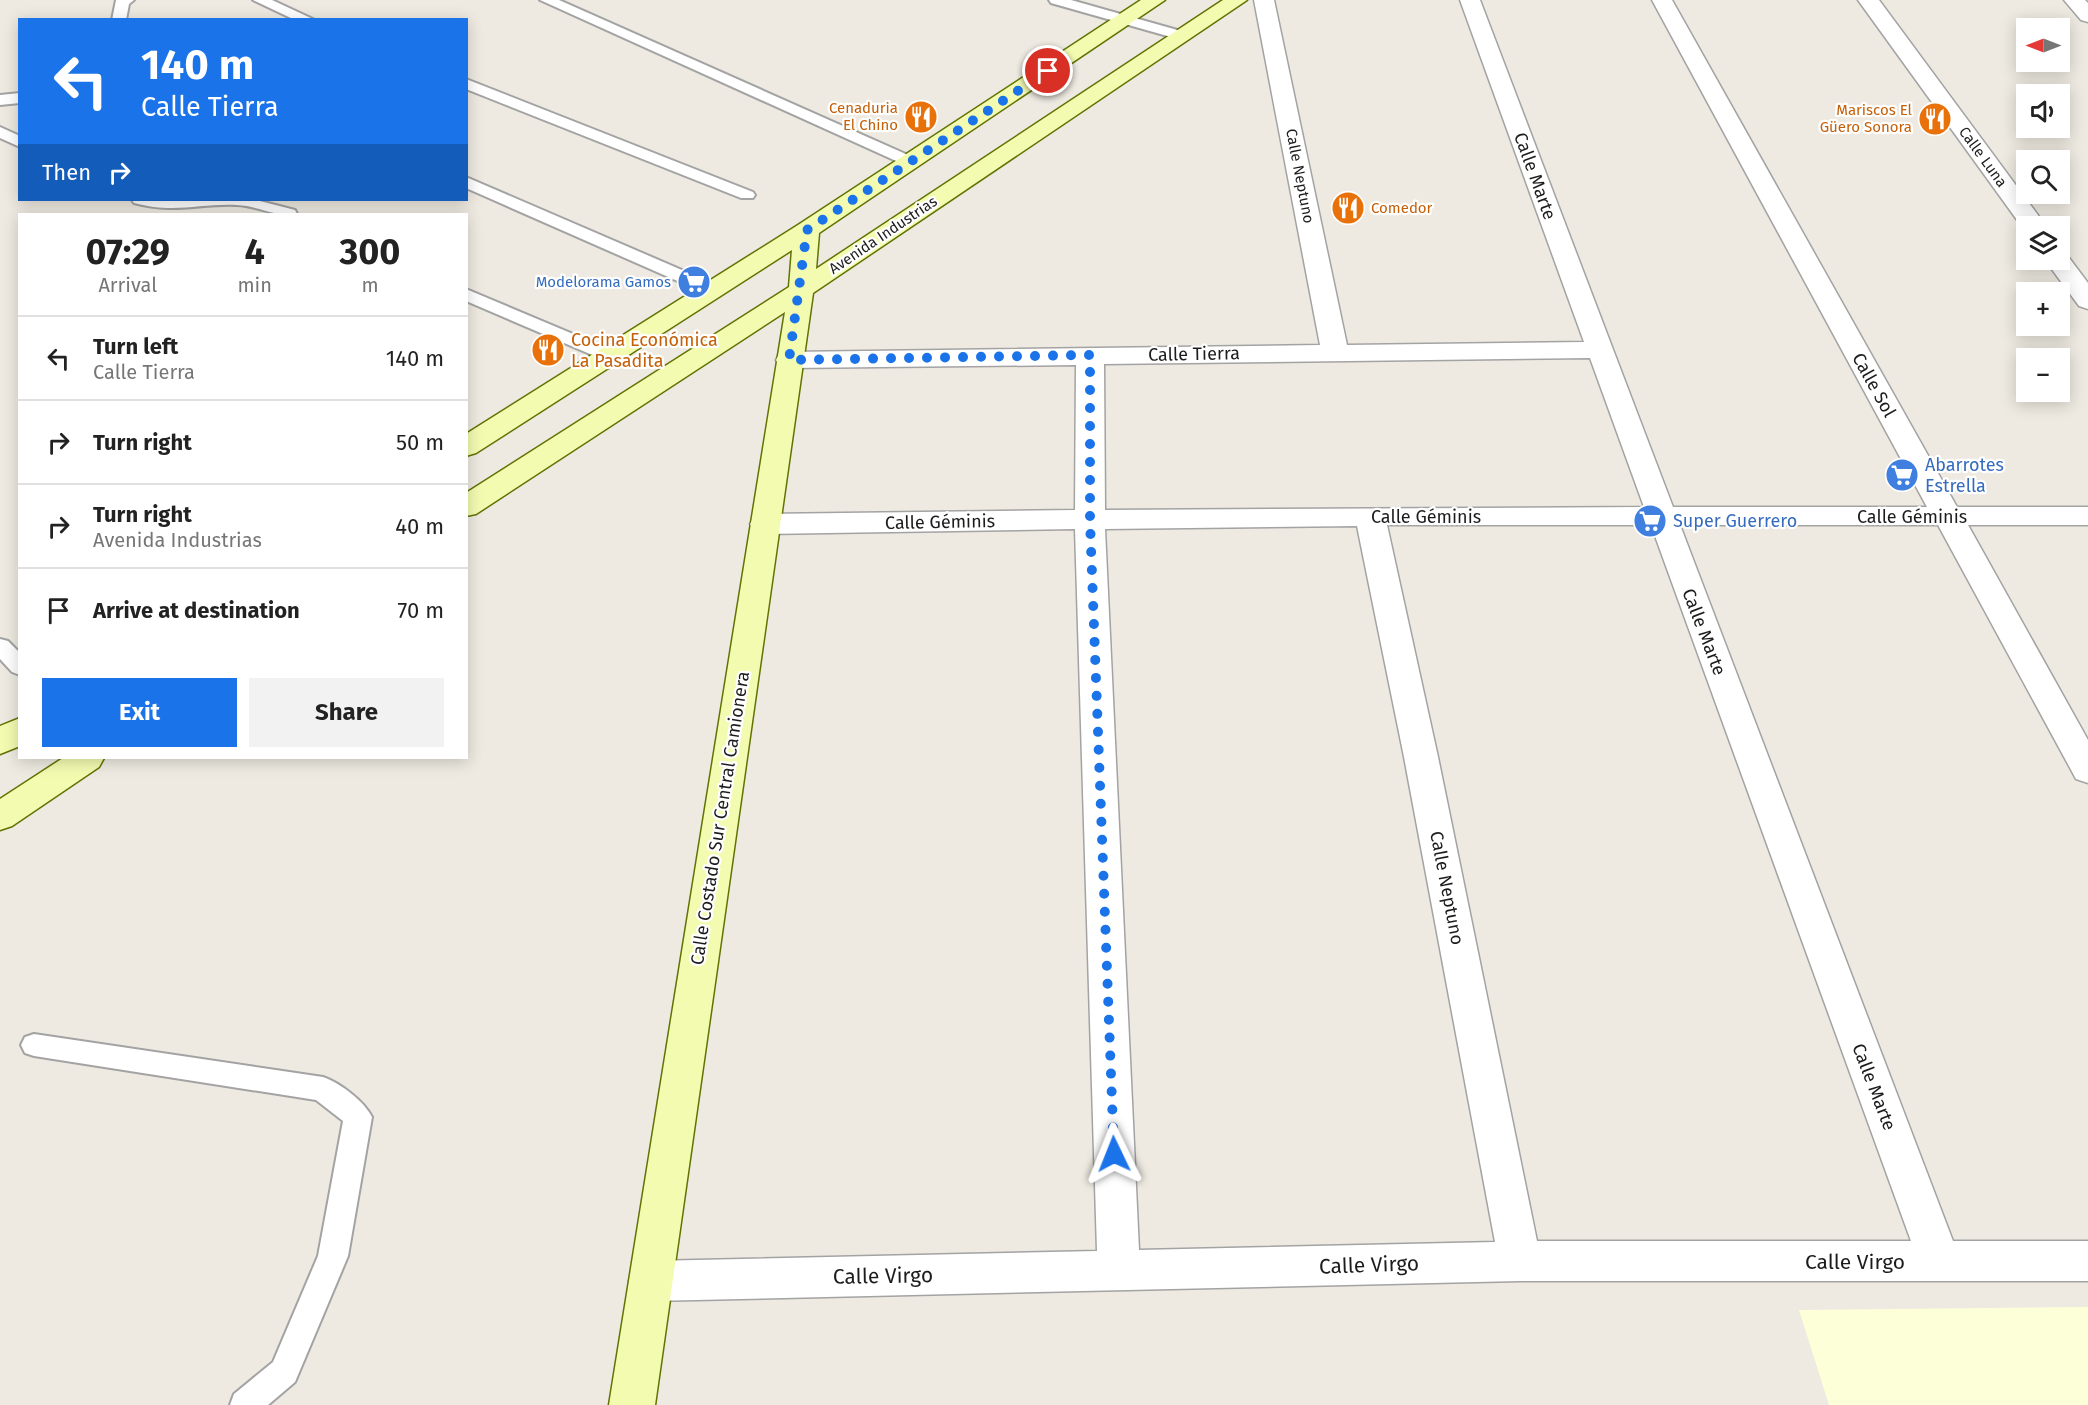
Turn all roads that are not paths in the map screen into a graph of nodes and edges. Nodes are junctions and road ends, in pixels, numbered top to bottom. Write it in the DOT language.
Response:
graph roads {
  1 [pos="127,0"];
  2 [pos="260,0"];
  3 [pos="547,0"];
  4 [pos="1056,0"];
  5 [pos="1237,0"];
  6 [pos="1264,0"];
  7 [pos="1470,0"];
  8 [pos="1662,0"];
  9 [pos="1868,0"];
  10 [pos="2073,0"];
  11 [pos="1151,1"];
  12 [pos="2088,16"];
  13 [pos="118,18"];
  14 [pos="303,18"];
  15 [pos="1126,19"];
  16 [pos="1184,36"];
  17 [pos="468,84"];
  18 [pos="18,98"];
  19 [pos="0,100"];
  20 [pos="0,132"];
  21 [pos="18,141"];
  22 [pos="911,162"];
  23 [pos="468,183"];
  24 [pos="747,195"];
  25 [pos="896,199"];
  26 [pos="146,201"];
  27 [pos="225,201"];
  28 [pos="243,201"];
  29 [pos="285,213"];
  30 [pos="2027,216"];
  31 [pos="807,230"];
  32 [pos="2066,270"];
  33 [pos="713,290"];
  34 [pos="801,290"];
  35 [pos="2085,294"];
  36 [pos="468,295"];
  37 [pos="1598,350"];
  38 [pos="1335,353"];
  39 [pos="1090,355"];
  40 [pos="610,356"];
  41 [pos="789,360"];
  42 [pos="468,446"];
  43 [pos="468,506"];
  44 [pos="1370,516"];
  45 [pos="1946,516"];
  46 [pos="2088,516"];
  47 [pos="1661,518"];
  48 [pos="1090,521"];
  49 [pos="765,524"];
  50 [pos="0,646"];
  51 [pos="18,665"];
  52 [pos="18,731"];
  53 [pos="0,742"];
  54 [pos="57,759"];
  55 [pos="86,759"];
  56 [pos="2088,770"];
  57 [pos="0,805"];
  58 [pos="0,817"];
  59 [pos="34,1045"];
  60 [pos="1520,1261"];
  61 [pos="2088,1261"];
  62 [pos="1940,1263"];
  63 [pos="1119,1272"];
  64 [pos="651,1281"];
  65 [pos="244,1405"];
  66 [pos="632,1405"];
  1 -- 13 [label="lane"];
  2 -- 14 [label="lane"];
  3 -- 22 [label="lane"];
  4 -- 15 [label="lane"];
  5 -- 16 [label="main road, Avenida Industrias"];
  6 -- 38 [label="street, Calle Neptuno"];
  7 -- 37 [label="street, Calle Marte"];
  8 -- 45 [label="street, Calle Sol"];
  9 -- 30 [label="street, Calle Luna"];
  10 -- 12 [label="street"];
  11 -- 15 [label="main road, Avenida Industrias"];
  15 -- 16 [label="lane"];
  15 -- 22 [label="main road, Avenida Industrias"];
  16 -- 25 [label="main road, Avenida Industrias"];
  17 -- 24 [label="lane"];
  18 -- 19 [label="lane"];
  20 -- 21 [label="lane"];
  22 -- 25 [label="main road, Avenida Industrias"];
  23 -- 33 [label="lane"];
  25 -- 31 [label="main road, Avenida Industrias"];
  25 -- 34 [label="main road, Avenida Industrias"];
  26 -- 27 [label="lane"];
  28 -- 29 [label="lane"];
  31 -- 33 [label="main road, Avenida Industrias"];
  31 -- 34 [label="main road, Calle Costado Sur Central Camionera"];
  32 -- 35 [label="street"];
  33 -- 40 [label="main road, Avenida Industrias"];
  34 -- 41 [label="main road, Calle Costado Sur Central Camionera"];
  34 -- 43 [label="main road, Avenida Industrias"];
  36 -- 40 [label="lane"];
  37 -- 38 [label="street, Calle Tierra"];
  37 -- 47 [label="street, Calle Marte"];
  38 -- 39 [label="street, Calle Tierra"];
  39 -- 41 [label="street, Calle Tierra"];
  39 -- 48 [label="street"];
  40 -- 42 [label="main road, Avenida Industrias"];
  41 -- 49 [label="main road, Calle Costado Sur Central Camionera"];
  44 -- 47 [label="street, Calle Géminis"];
  44 -- 48 [label="street, Calle Géminis"];
  44 -- 60 [label="street, Calle Neptuno"];
  45 -- 46 [label="street, Calle Géminis"];
  45 -- 47 [label="street, Calle Géminis"];
  45 -- 56 [label="street, Calle Sol"];
  47 -- 62 [label="street, Calle Marte"];
  48 -- 49 [label="street, Calle Géminis"];
  48 -- 63 [label="street"];
  49 -- 64 [label="main road, Calle Costado Sur Central Camionera"];
  50 -- 51 [label="lane"];
  52 -- 53 [label="main road"];
  54 -- 57 [label="main road"];
  55 -- 58 [label="main road"];
  59 -- 65 [label="lane"];
  60 -- 62 [label="street, Calle Virgo"];
  60 -- 63 [label="street, Calle Virgo"];
  61 -- 62 [label="street, Calle Virgo"];
  63 -- 64 [label="street, Calle Virgo"];
  64 -- 66 [label="main road, Calle Costado Sur Central Camionera"];
}
